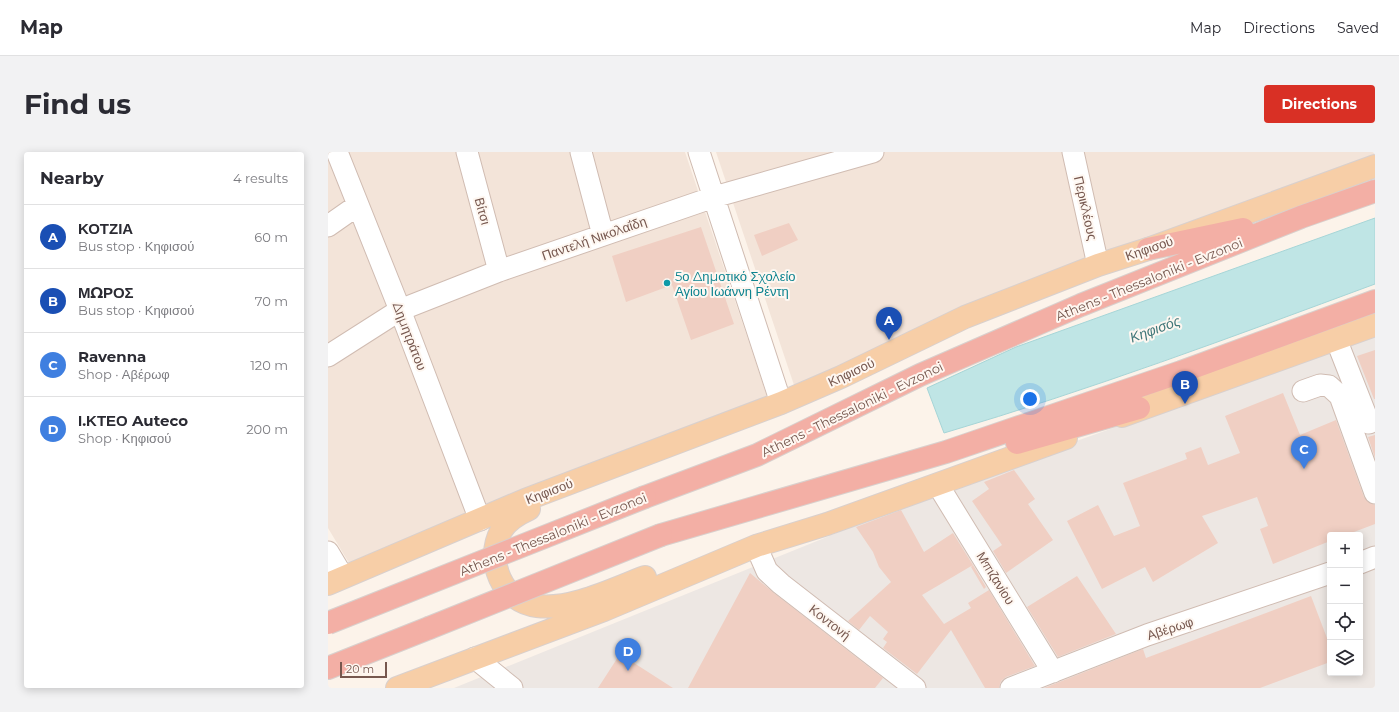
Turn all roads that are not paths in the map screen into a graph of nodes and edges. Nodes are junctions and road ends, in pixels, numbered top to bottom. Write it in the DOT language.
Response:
graph roads {
  1 [pos="337,152"];
  2 [pos="467,152"];
  3 [pos="582,152"];
  4 [pos="699,152"];
  5 [pos="873,152"];
  6 [pos="1073,152"];
  7 [pos="1375,166"];
  8 [pos="1375,191"];
  9 [pos="714,197"];
  10 [pos="358,205"];
  11 [pos="1301,217"];
  12 [pos="328,226"];
  13 [pos="603,235"];
  14 [pos="1148,249"];
  15 [pos="1098,265"];
  16 [pos="500,271"];
  17 [pos="1375,301"];
  18 [pos="400,310"];
  19 [pos="1375,325"];
  20 [pos="1336,339"];
  21 [pos="328,356"];
  22 [pos="1303,391"];
  23 [pos="781,403"];
  24 [pos="1139,408"];
  25 [pos="1369,423"];
  26 [pos="946,452"];
  27 [pos="605,470"];
  28 [pos="938,485"];
  29 [pos="1375,493"];
  30 [pos="480,520"];
  31 [pos="756,546"];
  32 [pos="328,552"];
  33 [pos="1375,557"];
  34 [pos="1363,561"];
  35 [pos="1327,575"];
  36 [pos="336,580"];
  37 [pos="328,624"];
  38 [pos="476,658"];
  39 [pos="328,668"];
  40 [pos="1054,672"];
  41 [pos="397,688"];
  42 [pos="512,688"];
  43 [pos="915,688"];
  44 [pos="1011,688"];
  1 -- 10 [label="street, Δημητράτου"];
  2 -- 16 [label="street, Βίτσι"];
  3 -- 13 [label="street"];
  4 -- 9 [label="street"];
  5 -- 9 [label="street, Παντελή Νικολαΐδη"];
  6 -- 15 [label="street, Περικλέους"];
  7 -- 14 [label="main road, Κηφισού"];
  8 -- 11 [label="highway, Athens - Thessaloniki - Evzonoi"];
  9 -- 13 [label="street, Παντελή Νικολαΐδη"];
  9 -- 23 [label="street"];
  10 -- 12 [label="street"];
  10 -- 18 [label="street, Δημητράτου"];
  11 -- 14 [label="highway"];
  11 -- 37 [label="highway, Athens - Thessaloniki - Evzonoi, bridge"];
  13 -- 16 [label="street, Παντελή Νικολαΐδη"];
  14 -- 15 [label="main road, Κηφισού"];
  15 -- 23 [label="main road, Κηφισού"];
  16 -- 18 [label="street, Παντελή Νικολαΐδη"];
  17 -- 26 [label="highway"];
  18 -- 21 [label="street, Παντελή Νικολαΐδη"];
  18 -- 30 [label="street, Δημητράτου"];
  19 -- 20 [label="main road"];
  20 -- 24 [label="main road"];
  20 -- 25 [label="street"];
  22 -- 29 [label="street"];
  23 -- 27 [label="main road, Κηφισού"];
  24 -- 26 [label="highway"];
  24 -- 28 [label="main road"];
  26 -- 39 [label="highway, bridge"];
  27 -- 30 [label="main road, Κηφισού"];
  27 -- 31 [label="main road"];
  28 -- 31 [label="main road"];
  28 -- 40 [label="street, Μπιζανίου"];
  30 -- 36 [label="main road, Κηφισού"];
  31 -- 38 [label="main road"];
  31 -- 43 [label="street, Κοντονή"];
  32 -- 36 [label="street"];
  33 -- 34 [label="street"];
  35 -- 40 [label="street, Αβέρωφ"];
  38 -- 41 [label="main road"];
  38 -- 42 [label="street"];
  40 -- 44 [label="street, Αβέρωφ"];
}
